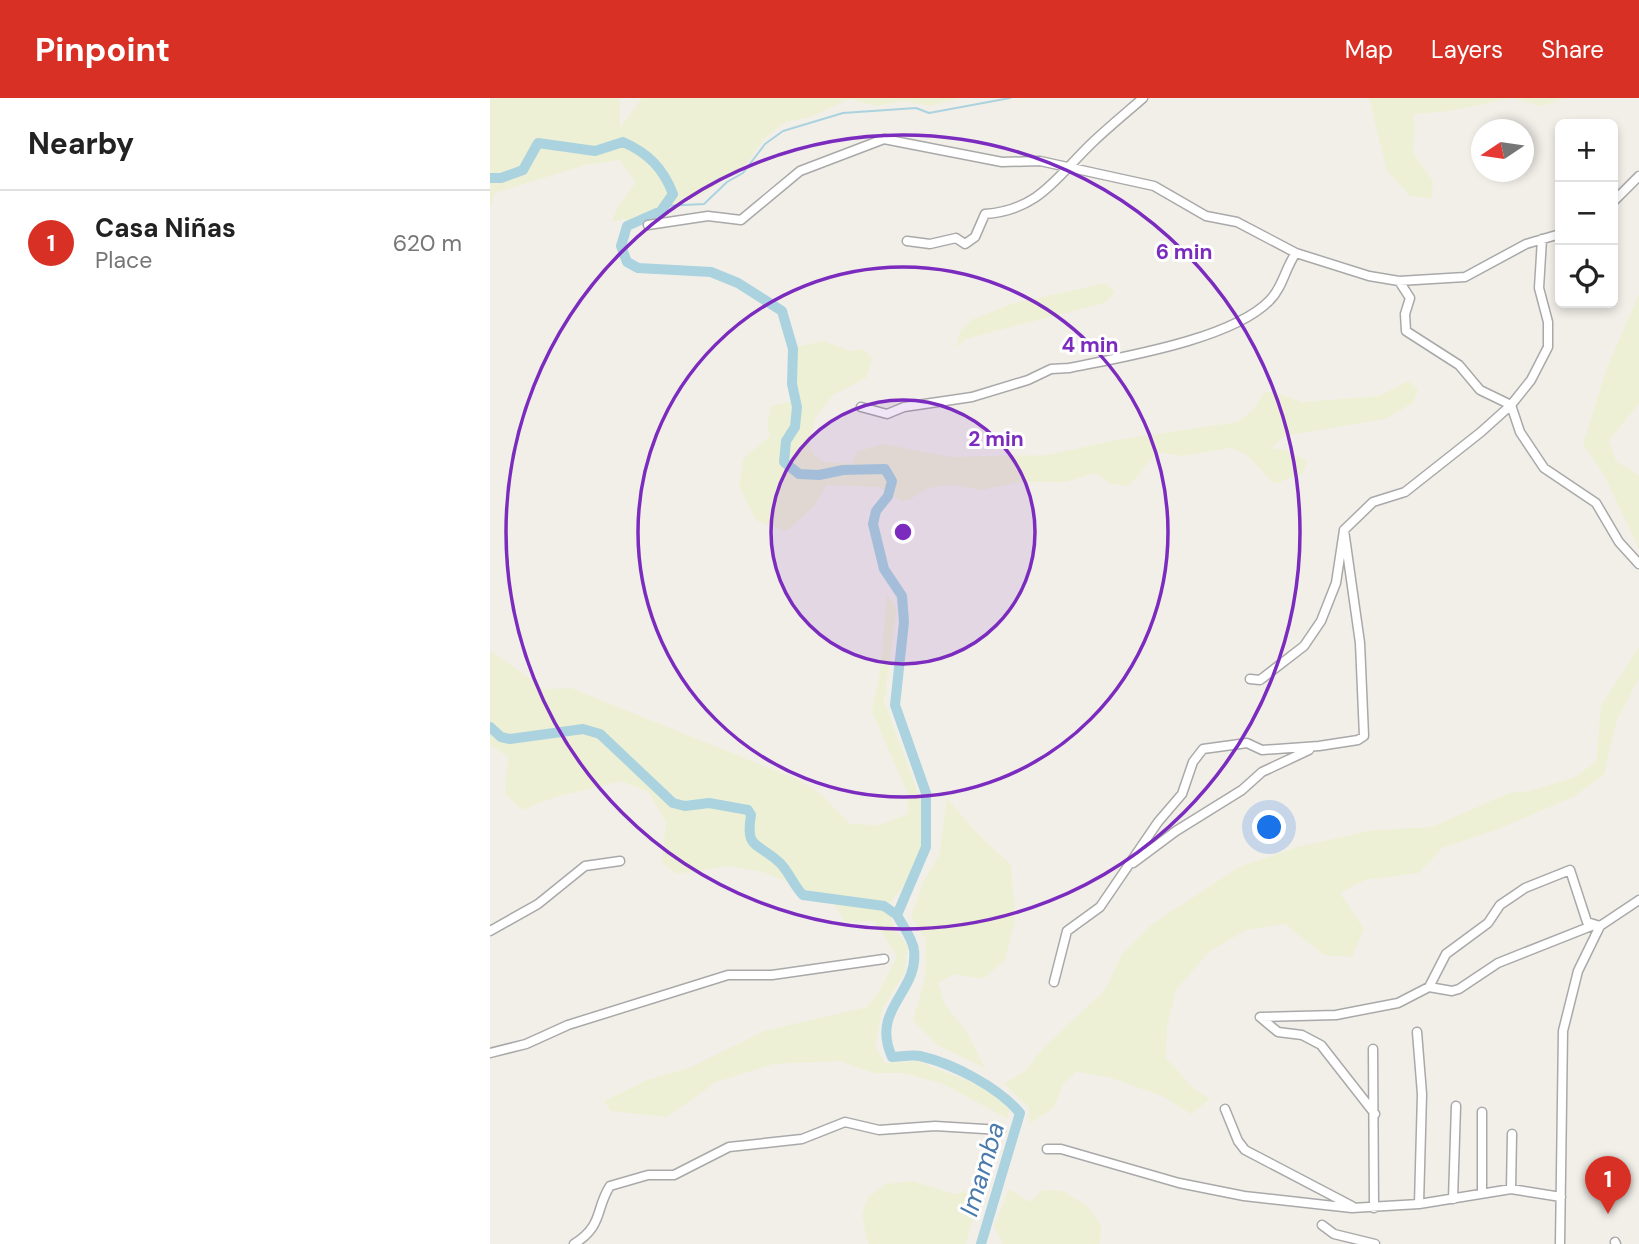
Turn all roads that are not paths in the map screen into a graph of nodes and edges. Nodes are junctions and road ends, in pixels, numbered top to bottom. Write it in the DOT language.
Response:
graph roads {
  1 [pos="1143,98"];
  2 [pos="1069,168"];
  3 [pos="1639,176"];
  4 [pos="1618,197"];
  5 [pos="648,225"];
  6 [pos="1555,235"];
  7 [pos="1542,239"];
  8 [pos="907,242"];
  9 [pos="1296,253"];
  10 [pos="1399,281"];
  11 [pos="1511,405"];
  12 [pos="861,407"];
  13 [pos="1344,530"];
  14 [pos="1639,564"];
  15 [pos="1251,678"];
  16 [pos="1319,746"];
  17 [pos="620,861"];
  18 [pos="1129,866"];
  19 [pos="1639,900"];
  20 [pos="1597,926"];
  21 [pos="490,931"];
  22 [pos="884,959"];
  23 [pos="1054,982"];
  24 [pos="1429,987"];
  25 [pos="1417,1032"];
  26 [pos="1373,1049"];
  27 [pos="490,1053"];
  28 [pos="1456,1106"];
  29 [pos="1225,1109"];
  30 [pos="1482,1112"];
  31 [pos="1374,1114"];
  32 [pos="1001,1130"];
  33 [pos="1512,1134"];
  34 [pos="1047,1149"];
  35 [pos="1511,1189"];
  36 [pos="1482,1193"];
  37 [pos="1561,1197"];
  38 [pos="1453,1199"];
  39 [pos="1419,1204"];
  40 [pos="1354,1208"];
  41 [pos="1374,1208"];
  42 [pos="1322,1225"];
  43 [pos="573,1244"];
  44 [pos="1375,1244"];
  45 [pos="1560,1244"];
  1 -- 2 [label="street"];
  2 -- 5 [label="street"];
  2 -- 8 [label="street"];
  2 -- 9 [label="street"];
  3 -- 4 [label="street"];
  6 -- 7 [label="street"];
  7 -- 10 [label="street"];
  7 -- 11 [label="street"];
  9 -- 10 [label="street"];
  9 -- 12 [label="street"];
  10 -- 11 [label="street"];
  11 -- 13 [label="street"];
  11 -- 14 [label="street"];
  13 -- 15 [label="street"];
  13 -- 16 [label="street"];
  16 -- 18 [label="street"];
  16 -- 18 [label="street"];
  17 -- 21 [label="street"];
  18 -- 23 [label="street"];
  19 -- 20 [label="street"];
  20 -- 24 [label="street"];
  20 -- 24 [label="street"];
  20 -- 37 [label="street"];
  22 -- 27 [label="street"];
  24 -- 31 [label="street"];
  25 -- 39 [label="street"];
  26 -- 31 [label="street"];
  28 -- 38 [label="street"];
  29 -- 40 [label="street"];
  30 -- 36 [label="street"];
  31 -- 41 [label="street"];
  32 -- 43 [label="street"];
  33 -- 35 [label="street"];
  34 -- 40 [label="street"];
  35 -- 36 [label="street"];
  35 -- 37 [label="street"];
  36 -- 38 [label="street"];
  37 -- 45 [label="street"];
  38 -- 39 [label="street"];
  39 -- 41 [label="street"];
  40 -- 41 [label="street"];
  42 -- 44 [label="street"];
}
